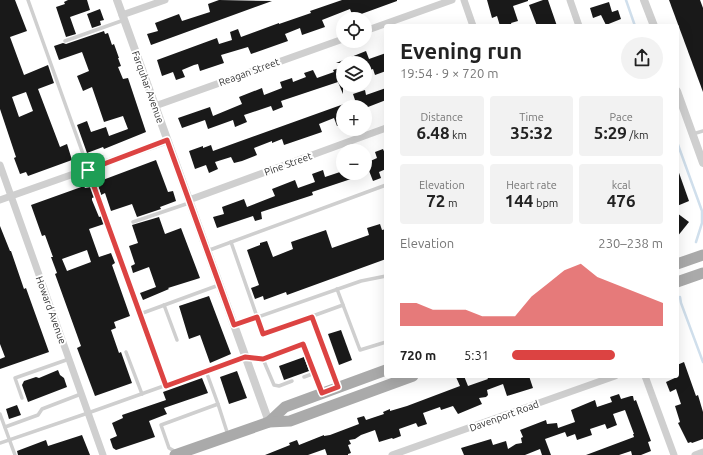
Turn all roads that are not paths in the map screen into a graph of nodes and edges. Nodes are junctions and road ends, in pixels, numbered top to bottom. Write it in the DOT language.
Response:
graph roads {
  1 [pos="28,0"];
  2 [pos="117,0"];
  3 [pos="164,0"];
  4 [pos="452,0"];
  5 [pos="464,0"];
  6 [pos="570,0"];
  7 [pos="644,0"];
  8 [pos="123,17"];
  9 [pos="384,24"];
  10 [pos="385,24"];
  11 [pos="472,24"];
  12 [pos="578,24"];
  13 [pos="653,24"];
  14 [pos="372,29"];
  15 [pos="65,41"];
  16 [pos="336,41"];
  17 [pos="679,96"];
  18 [pos="155,106"];
  19 [pos="384,129"];
  20 [pos="703,131"];
  21 [pos="693,134"];
  22 [pos="167,140"];
  23 [pos="703,162"];
  24 [pos="0,165"];
  25 [pos="88,170"];
  26 [pos="384,186"];
  27 [pos="11,196"];
  28 [pos="0,200"];
  29 [pos="190,201"];
  30 [pos="133,222"];
  31 [pos="231,242"];
  32 [pos="207,251"];
  33 [pos="703,254"];
  34 [pos="679,263"];
  35 [pos="703,273"];
  36 [pos="384,276"];
  37 [pos="679,281"];
  38 [pos="219,285"];
  39 [pos="337,289"];
  40 [pos="164,305"];
  41 [pos="343,305"];
  42 [pos="140,314"];
  43 [pos="257,317"];
  44 [pos="312,317"];
  45 [pos="234,325"];
  46 [pos="177,340"];
  47 [pos="384,343"];
  48 [pos="126,352"];
  49 [pos="245,357"];
  50 [pos="69,359"];
  51 [pos="263,359"];
  52 [pos="206,371"];
  53 [pos="384,371"];
  54 [pos="315,373"];
  55 [pos="304,377"];
  56 [pos="406,378"];
  57 [pos="609,378"];
  58 [pos="646,378"];
  59 [pos="292,381"];
  60 [pos="166,386"];
  61 [pos="338,387"];
  62 [pos="322,393"];
  63 [pos="81,394"];
  64 [pos="142,394"];
  65 [pos="22,398"];
  66 [pos="218,404"];
  67 [pos="88,413"];
  68 [pos="0,414"];
  69 [pos="1,421"];
  70 [pos="269,422"];
  71 [pos="5,427"];
  72 [pos="229,436"];
  73 [pos="9,439"];
  74 [pos="0,443"];
  75 [pos="703,452"];
  76 [pos="15,455"];
  77 [pos="103,455"];
  78 [pos="177,455"];
  79 [pos="392,455"];
  80 [pos="674,455"];
  81 [pos="695,455"];
  1 -- 25 [label="lane"];
  2 -- 8 [label="street, Farquhar Avenue"];
  3 -- 8 [label="street"];
  4 -- 10 [label="street"];
  5 -- 11 [label="street"];
  6 -- 12 [label="street"];
  7 -- 13 [label="street"];
  8 -- 15 [label="lane"];
  8 -- 18 [label="street, Farquhar Avenue"];
  9 -- 14 [label="street"];
  16 -- 18 [label="street, Reagan Street"];
  17 -- 21 [label="street"];
  18 -- 22 [label="street, Farquhar Avenue"];
  19 -- 29 [label="street, Pine Street"];
  20 -- 21 [label="lane"];
  21 -- 23 [label="street"];
  22 -- 25 [label="street"];
  22 -- 29 [label="street, Farquhar Avenue"];
  24 -- 27 [label="street, Howard Avenue"];
  25 -- 27 [label="street"];
  25 -- 42 [label="lane"];
  26 -- 31 [label="lane"];
  27 -- 28 [label="street"];
  27 -- 50 [label="street, Howard Avenue"];
  29 -- 30 [label="lane"];
  29 -- 32 [label="street, Farquhar Avenue"];
  31 -- 32 [label="lane"];
  31 -- 43 [label="lane"];
  32 -- 38 [label="street, Farquhar Avenue"];
  33 -- 34 [label="main road"];
  35 -- 37 [label="main road"];
  36 -- 39 [label="lane"];
  38 -- 40 [label="lane"];
  38 -- 45 [label="street, Farquhar Avenue"];
  39 -- 41 [label="lane"];
  39 -- 43 [label="lane"];
  40 -- 42 [label="lane"];
  40 -- 46 [label="lane"];
  41 -- 44 [label="lane"];
  41 -- 47 [label="lane"];
  42 -- 60 [label="lane"];
  43 -- 44 [label="lane"];
  43 -- 45 [label="lane"];
  44 -- 61 [label="lane"];
  45 -- 49 [label="street, Farquhar Avenue"];
  48 -- 64 [label="lane"];
  49 -- 51 [label="lane"];
  49 -- 52 [label="lane"];
  49 -- 70 [label="street, Farquhar Avenue"];
  50 -- 63 [label="street, Howard Avenue"];
  50 -- 65 [label="lane"];
  51 -- 54 [label="lane"];
  51 -- 59 [label="lane"];
  52 -- 60 [label="lane"];
  52 -- 66 [label="lane"];
  53 -- 61 [label="main road"];
  54 -- 55 [label="lane"];
  54 -- 62 [label="lane"];
  56 -- 70 [label="main road"];
  57 -- 79 [label="street, Davenport Road"];
  58 -- 80 [label="street"];
  60 -- 64 [label="lane"];
  61 -- 62 [label="main road"];
  62 -- 70 [label="main road"];
  63 -- 67 [label="street, Howard Avenue"];
  63 -- 71 [label="lane"];
  64 -- 67 [label="lane"];
  66 -- 72 [label="lane"];
  66 -- 78 [label="lane"];
  67 -- 73 [label="lane"];
  67 -- 77 [label="street, Howard Avenue"];
  68 -- 69 [label="lane"];
  69 -- 71 [label="lane"];
  70 -- 72 [label="main road"];
  71 -- 73 [label="lane"];
  72 -- 78 [label="main road"];
  73 -- 74 [label="lane"];
  73 -- 76 [label="lane"];
  75 -- 81 [label="street"];
}
